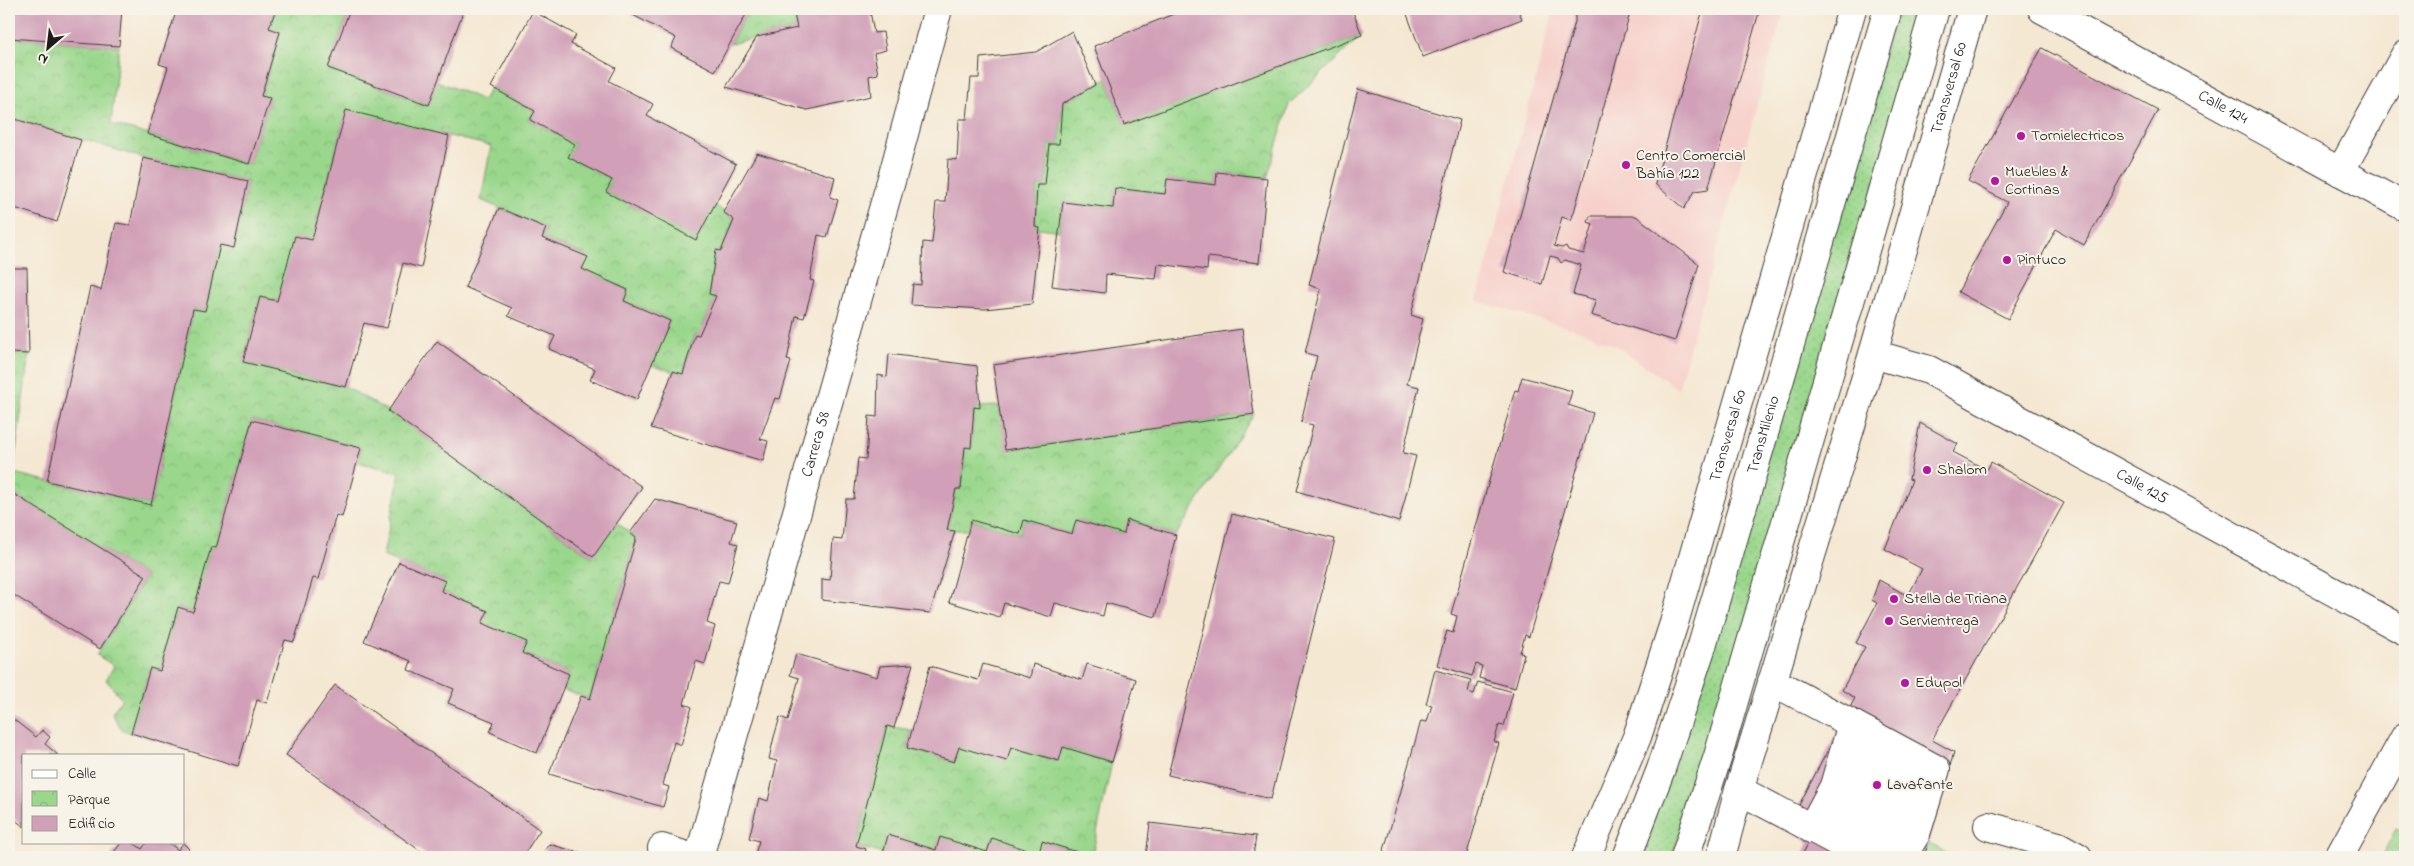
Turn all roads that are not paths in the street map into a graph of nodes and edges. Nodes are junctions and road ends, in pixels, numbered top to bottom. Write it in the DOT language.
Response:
graph roads {
  1 [pos="1852,9"];
  2 [pos="1888,9"];
  3 [pos="1935,9"];
  4 [pos="1972,9"];
  5 [pos="2042,9"];
  6 [pos="935,21"];
  7 [pos="2405,54"];
  8 [pos="2340,172"];
  9 [pos="2405,206"];
  10 [pos="1873,354"];
  11 [pos="2405,631"];
  12 [pos="1772,681"];
  13 [pos="2405,737"];
  14 [pos="1886,742"];
  15 [pos="1738,790"];
  16 [pos="1988,826"];
  17 [pos="1849,847"];
  18 [pos="662,848"];
  19 [pos="690,857"];
  20 [pos="699,857"];
  21 [pos="1586,857"];
  22 [pos="1628,857"];
  23 [pos="1685,857"];
  24 [pos="1721,857"];
  25 [pos="1902,857"];
  26 [pos="2078,857"];
  27 [pos="2339,857"];
  1 -- 21 [label="street, Transversal 60"];
  2 -- 22 [label="street, TransMilenio"];
  3 -- 23 [label="street"];
  4 -- 10 [label="street, Transversal 60"];
  5 -- 8 [label="street, Calle 124"];
  6 -- 20 [label="street, Carrera 58"];
  7 -- 8 [label="street"];
  8 -- 9 [label="street, Calle 124"];
  10 -- 11 [label="street, Calle 125"];
  10 -- 12 [label="street, Transversal 60"];
  12 -- 14 [label="street"];
  12 -- 15 [label="street, Transversal 60"];
  13 -- 27 [label="street"];
  14 -- 17 [label="street"];
  14 -- 17 [label="street"];
  14 -- 25 [label="street"];
  15 -- 17 [label="street"];
  15 -- 24 [label="street, Transversal 60"];
  16 -- 26 [label="street"];
  18 -- 19 [label="street"];
}
